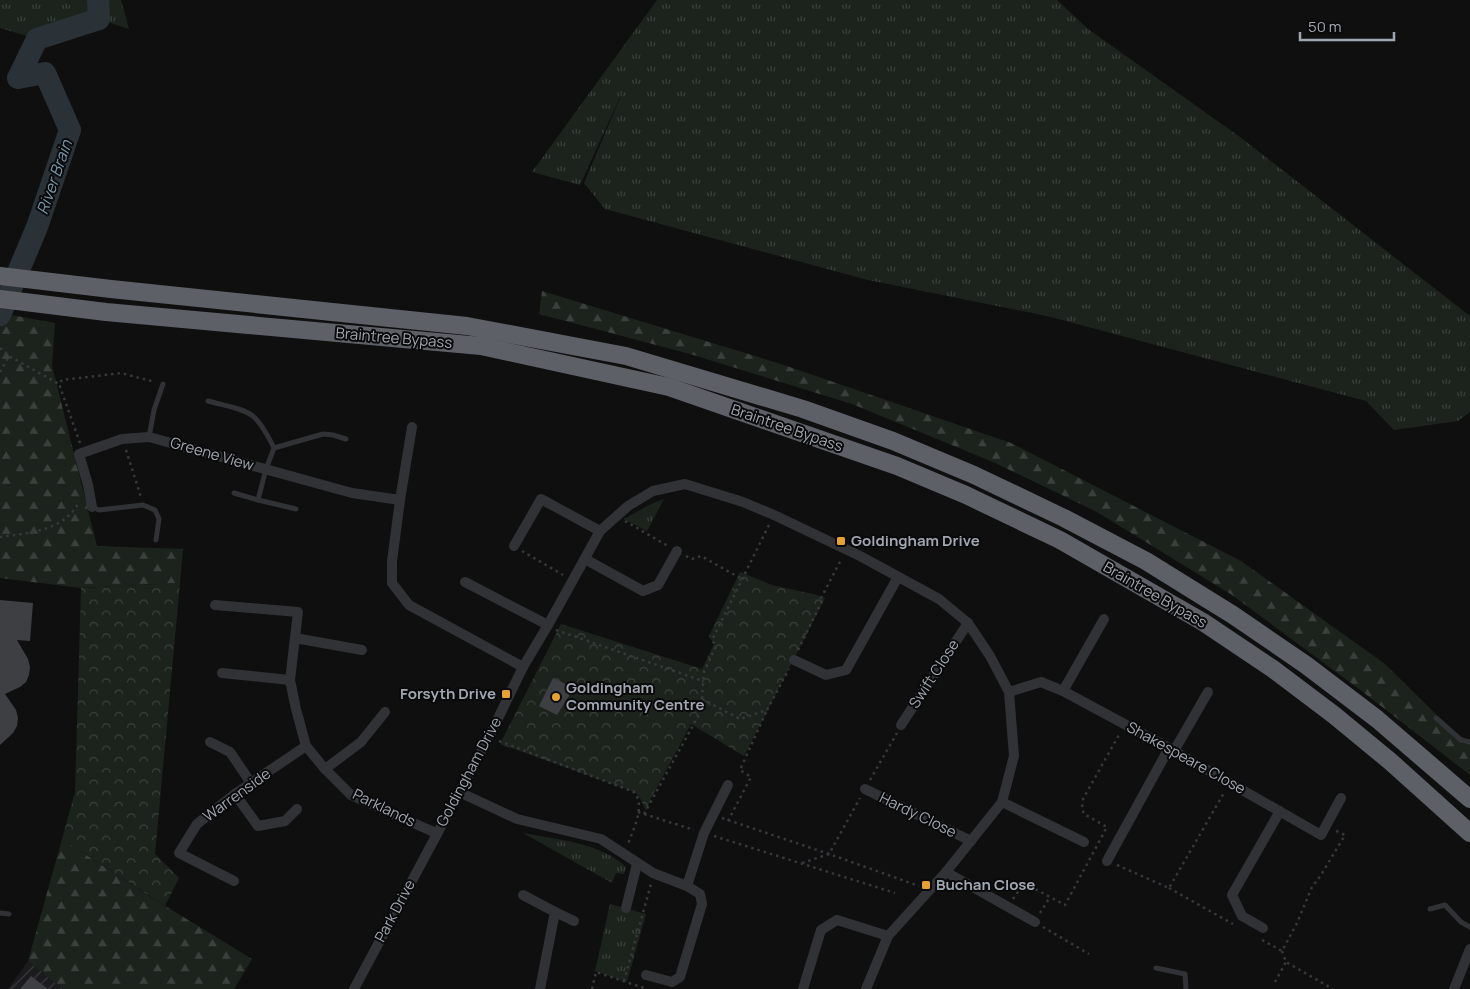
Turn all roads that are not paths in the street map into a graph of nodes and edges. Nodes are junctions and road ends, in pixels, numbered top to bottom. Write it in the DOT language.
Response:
graph roads {
  1 [pos="0,276"];
  2 [pos="0,300"];
  3 [pos="163,384"];
  4 [pos="208,401"];
  5 [pos="412,427"];
  6 [pos="150,437"];
  7 [pos="346,440"];
  8 [pos="274,448"];
  9 [pos="266,469"];
  10 [pos="234,493"];
  11 [pos="258,500"];
  12 [pos="400,500"];
  13 [pos="92,507"];
  14 [pos="296,509"];
  15 [pos="600,531"];
  16 [pos="156,540"];
  17 [pos="514,546"];
  18 [pos="677,551"];
  19 [pos="585,559"];
  20 [pos="898,577"];
  21 [pos="465,582"];
  22 [pos="215,605"];
  23 [pos="1104,619"];
  24 [pos="968,623"];
  25 [pos="548,626"];
  26 [pos="295,638"];
  27 [pos="362,650"];
  28 [pos="794,660"];
  29 [pos="523,667"];
  30 [pos="222,673"];
  31 [pos="290,680"];
  32 [pos="1063,691"];
  33 [pos="1009,692"];
  34 [pos="1208,692"];
  35 [pos="385,712"];
  36 [pos="1436,718"];
  37 [pos="901,725"];
  38 [pos="210,742"];
  39 [pos="1470,742"];
  40 [pos="306,746"];
  41 [pos="1172,750"];
  42 [pos="325,769"];
  43 [pos="251,783"];
  44 [pos="728,785"];
  45 [pos="865,789"];
  46 [pos="459,792"];
  47 [pos="235,794"];
  48 [pos="1341,798"];
  49 [pos="1470,799"];
  50 [pos="1002,802"];
  51 [pos="298,809"];
  52 [pos="1280,811"];
  53 [pos="436,833"];
  54 [pos="1470,833"];
  55 [pos="971,841"];
  56 [pos="1084,842"];
  57 [pos="1108,860"];
  58 [pos="637,864"];
  59 [pos="946,872"];
  60 [pos="234,881"];
  61 [pos="687,886"];
  62 [pos="523,895"];
  63 [pos="626,908"];
  64 [pos="1430,909"];
  65 [pos="555,912"];
  66 [pos="0,913"];
  67 [pos="10,914"];
  68 [pos="574,921"];
  69 [pos="1035,922"];
  70 [pos="1470,927"];
  71 [pos="1261,933"];
  72 [pos="888,936"];
  73 [pos="1470,949"];
  74 [pos="1156,968"];
  75 [pos="646,975"];
  76 [pos="354,989"];
  77 [pos="540,989"];
  78 [pos="803,989"];
  79 [pos="866,989"];
  80 [pos="1186,989"];
  81 [pos="1454,989"];
  1 -- 49 [label="highway, Braintree Bypass"];
  2 -- 54 [label="highway, Braintree Bypass"];
  3 -- 6 [label="lane"];
  4 -- 8 [label="lane"];
  5 -- 12 [label="street"];
  6 -- 9 [label="street, Greene View"];
  6 -- 13 [label="street, Greene View"];
  7 -- 8 [label="lane"];
  8 -- 9 [label="lane"];
  9 -- 11 [label="lane"];
  9 -- 12 [label="street, Greene View"];
  10 -- 11 [label="lane"];
  11 -- 14 [label="lane"];
  12 -- 29 [label="street"];
  13 -- 16 [label="lane"];
  15 -- 17 [label="street"];
  15 -- 19 [label="street, Goldingham Drive"];
  15 -- 20 [label="street, Goldingham Drive"];
  18 -- 19 [label="street"];
  19 -- 25 [label="street, Goldingham Drive"];
  20 -- 24 [label="street, Goldingham Drive"];
  20 -- 28 [label="street"];
  21 -- 25 [label="street"];
  22 -- 26 [label="street, Parklands"];
  23 -- 32 [label="street"];
  24 -- 33 [label="street, Goldingham Drive"];
  24 -- 37 [label="street, Swift Close"];
  25 -- 29 [label="street, Goldingham Drive"];
  26 -- 27 [label="street"];
  26 -- 31 [label="street, Parklands"];
  29 -- 46 [label="street, Goldingham Drive"];
  30 -- 31 [label="street"];
  31 -- 40 [label="street, Parklands"];
  32 -- 33 [label="street, Shakespeare Close"];
  32 -- 41 [label="street, Shakespeare Close"];
  33 -- 50 [label="street, Goldingham Drive"];
  34 -- 41 [label="street"];
  35 -- 42 [label="street"];
  36 -- 39 [label="lane"];
  38 -- 43 [label="street"];
  40 -- 42 [label="street, Parklands"];
  40 -- 43 [label="street, Warrenside"];
  41 -- 52 [label="street, Shakespeare Close"];
  41 -- 57 [label="street"];
  42 -- 53 [label="street, Parklands"];
  43 -- 47 [label="street, Warrenside"];
  44 -- 61 [label="street"];
  45 -- 55 [label="street, Hardy Close"];
  46 -- 53 [label="street, Goldingham Drive"];
  46 -- 58 [label="street"];
  47 -- 51 [label="street"];
  47 -- 60 [label="street, Warrenside"];
  48 -- 52 [label="street, Shakespeare Close"];
  50 -- 55 [label="street, Goldingham Drive"];
  50 -- 56 [label="street"];
  52 -- 71 [label="street"];
  53 -- 76 [label="street, Park Drive"];
  55 -- 59 [label="street, Goldingham Drive"];
  58 -- 61 [label="street"];
  58 -- 63 [label="street"];
  59 -- 69 [label="street"];
  59 -- 72 [label="street, Goldingham Drive"];
  61 -- 75 [label="street"];
  62 -- 65 [label="street"];
  64 -- 70 [label="lane"];
  65 -- 68 [label="street"];
  65 -- 77 [label="street"];
  66 -- 67 [label="lane"];
  72 -- 78 [label="street"];
  72 -- 79 [label="street, Goldingham Drive"];
  73 -- 81 [label="street"];
  74 -- 80 [label="lane"];
}
